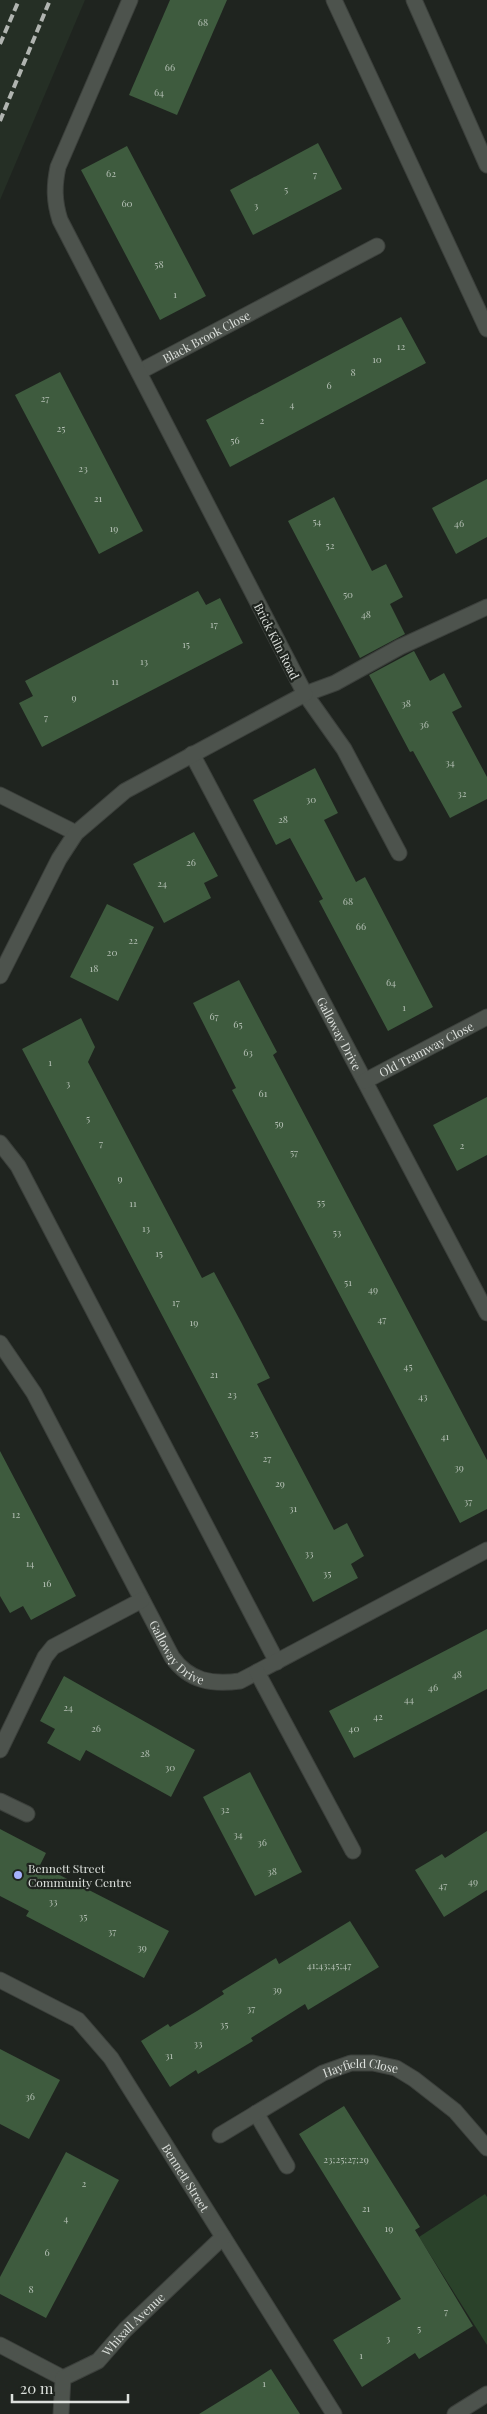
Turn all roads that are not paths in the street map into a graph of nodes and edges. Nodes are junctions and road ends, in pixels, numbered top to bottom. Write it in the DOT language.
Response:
graph roads {
  1 [pos="130,0"];
  2 [pos="334,0"];
  3 [pos="414,0"];
  4 [pos="487,165"];
  5 [pos="377,246"];
  6 [pos="487,329"];
  7 [pos="139,372"];
  8 [pos="487,607"];
  9 [pos="305,694"];
  10 [pos="192,754"];
  11 [pos="0,795"];
  12 [pos="76,833"];
  13 [pos="399,853"];
  14 [pos="0,976"];
  15 [pos="487,1017"];
  16 [pos="365,1081"];
  17 [pos="0,1143"];
  18 [pos="487,1313"];
  19 [pos="0,1343"];
  20 [pos="487,1550"];
  21 [pos="142,1600"];
  22 [pos="277,1662"];
  23 [pos="257,1672"];
  24 [pos="0,1750"];
  25 [pos="0,1801"];
  26 [pos="27,1814"];
  27 [pos="353,1851"];
  28 [pos="0,1980"];
  29 [pos="256,2113"];
  30 [pos="220,2135"];
  31 [pos="487,2148"];
  32 [pos="287,2166"];
  33 [pos="224,2237"];
  34 [pos="0,2344"];
  35 [pos="63,2378"];
  36 [pos="487,2394"];
  37 [pos="62,2414"];
  38 [pos="334,2414"];
  39 [pos="456,2414"];
  1 -- 7 [label="street, Brick Kiln Road"];
  2 -- 6 [label="street"];
  3 -- 4 [label="street"];
  5 -- 7 [label="street, Black Brook Close"];
  7 -- 9 [label="street, Brick Kiln Road"];
  8 -- 9 [label="street"];
  9 -- 10 [label="street, Brick Kiln Road"];
  9 -- 13 [label="street"];
  10 -- 12 [label="street, Brick Kiln Road"];
  10 -- 16 [label="street, Galloway Drive"];
  11 -- 12 [label="street"];
  12 -- 14 [label="street, Brick Kiln Road"];
  15 -- 16 [label="street, Old Tramway Close"];
  16 -- 18 [label="street, Galloway Drive"];
  17 -- 22 [label="street"];
  19 -- 21 [label="street, Galloway Drive"];
  20 -- 22 [label="street, Galloway Drive"];
  21 -- 23 [label="street, Galloway Drive"];
  21 -- 24 [label="street"];
  22 -- 23 [label="street, Galloway Drive"];
  23 -- 27 [label="street"];
  25 -- 26 [label="street"];
  28 -- 33 [label="street, Bennett Street"];
  29 -- 30 [label="street, Hayfield Close"];
  29 -- 31 [label="street, Hayfield Close"];
  29 -- 32 [label="street"];
  33 -- 35 [label="street, Whixall Avenue"];
  33 -- 38 [label="street, Bennett Street"];
  34 -- 35 [label="street"];
  35 -- 37 [label="street"];
  36 -- 39 [label="street"];
}
